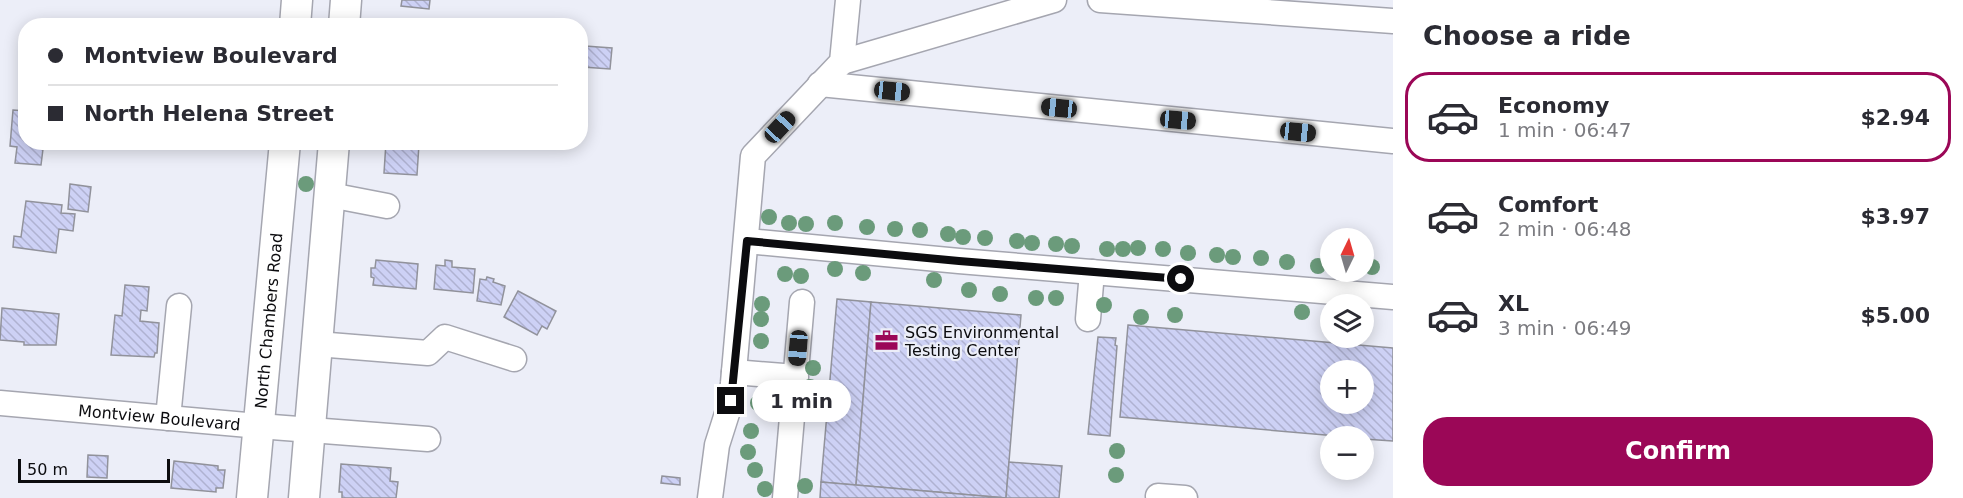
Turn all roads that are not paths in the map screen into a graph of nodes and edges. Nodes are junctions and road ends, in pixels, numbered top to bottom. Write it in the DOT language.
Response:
graph roads {
  1 [pos="297,0"];
  2 [pos="346,0"];
  3 [pos="848,0"];
  4 [pos="1054,0"];
  5 [pos="1100,0"];
  6 [pos="296,18"];
  7 [pos="345,18"];
  8 [pos="1393,21"];
  9 [pos="842,62"];
  10 [pos="820,84"];
  11 [pos="1393,141"];
  12 [pos="284,150"];
  13 [pos="333,150"];
  14 [pos="330,195"];
  15 [pos="387,206"];
  16 [pos="747,241"];
  17 [pos="1092,272"];
  18 [pos="1393,297"];
  19 [pos="802,302"];
  20 [pos="179,306"];
  21 [pos="1088,320"];
  22 [pos="317,344"];
  23 [pos="514,359"];
  24 [pos="734,372"];
  25 [pos="796,377"];
  26 [pos="0,403"];
  27 [pos="168,418"];
  28 [pos="258,426"];
  29 [pos="310,430"];
  30 [pos="428,439"];
  31 [pos="1158,496"];
  32 [pos="252,498"];
  33 [pos="303,498"];
  34 [pos="710,498"];
  35 [pos="785,498"];
  36 [pos="1185,498"];
  1 -- 6 [label="main road"];
  2 -- 7 [label="main road"];
  3 -- 9 [label="street"];
  4 -- 9 [label="street"];
  5 -- 8 [label="street"];
  9 -- 10 [label="street"];
  10 -- 11 [label="street"];
  10 -- 16 [label="street"];
  12 -- 28 [label="main road, North Chambers Road"];
  13 -- 14 [label="main road"];
  14 -- 15 [label="street"];
  14 -- 22 [label="main road"];
  16 -- 17 [label="street"];
  16 -- 24 [label="street"];
  17 -- 18 [label="street"];
  17 -- 21 [label="street"];
  19 -- 25 [label="street"];
  20 -- 27 [label="street"];
  22 -- 23 [label="street"];
  22 -- 29 [label="main road"];
  24 -- 25 [label="street"];
  24 -- 34 [label="street"];
  25 -- 35 [label="street"];
  26 -- 27 [label="street, Montview Boulevard"];
  27 -- 28 [label="street, Montview Boulevard"];
  28 -- 29 [label="street, Montview Boulevard"];
  28 -- 32 [label="main road, North Chambers Road"];
  29 -- 30 [label="street, Montview Boulevard"];
  29 -- 33 [label="main road"];
  31 -- 36 [label="street"];
}
